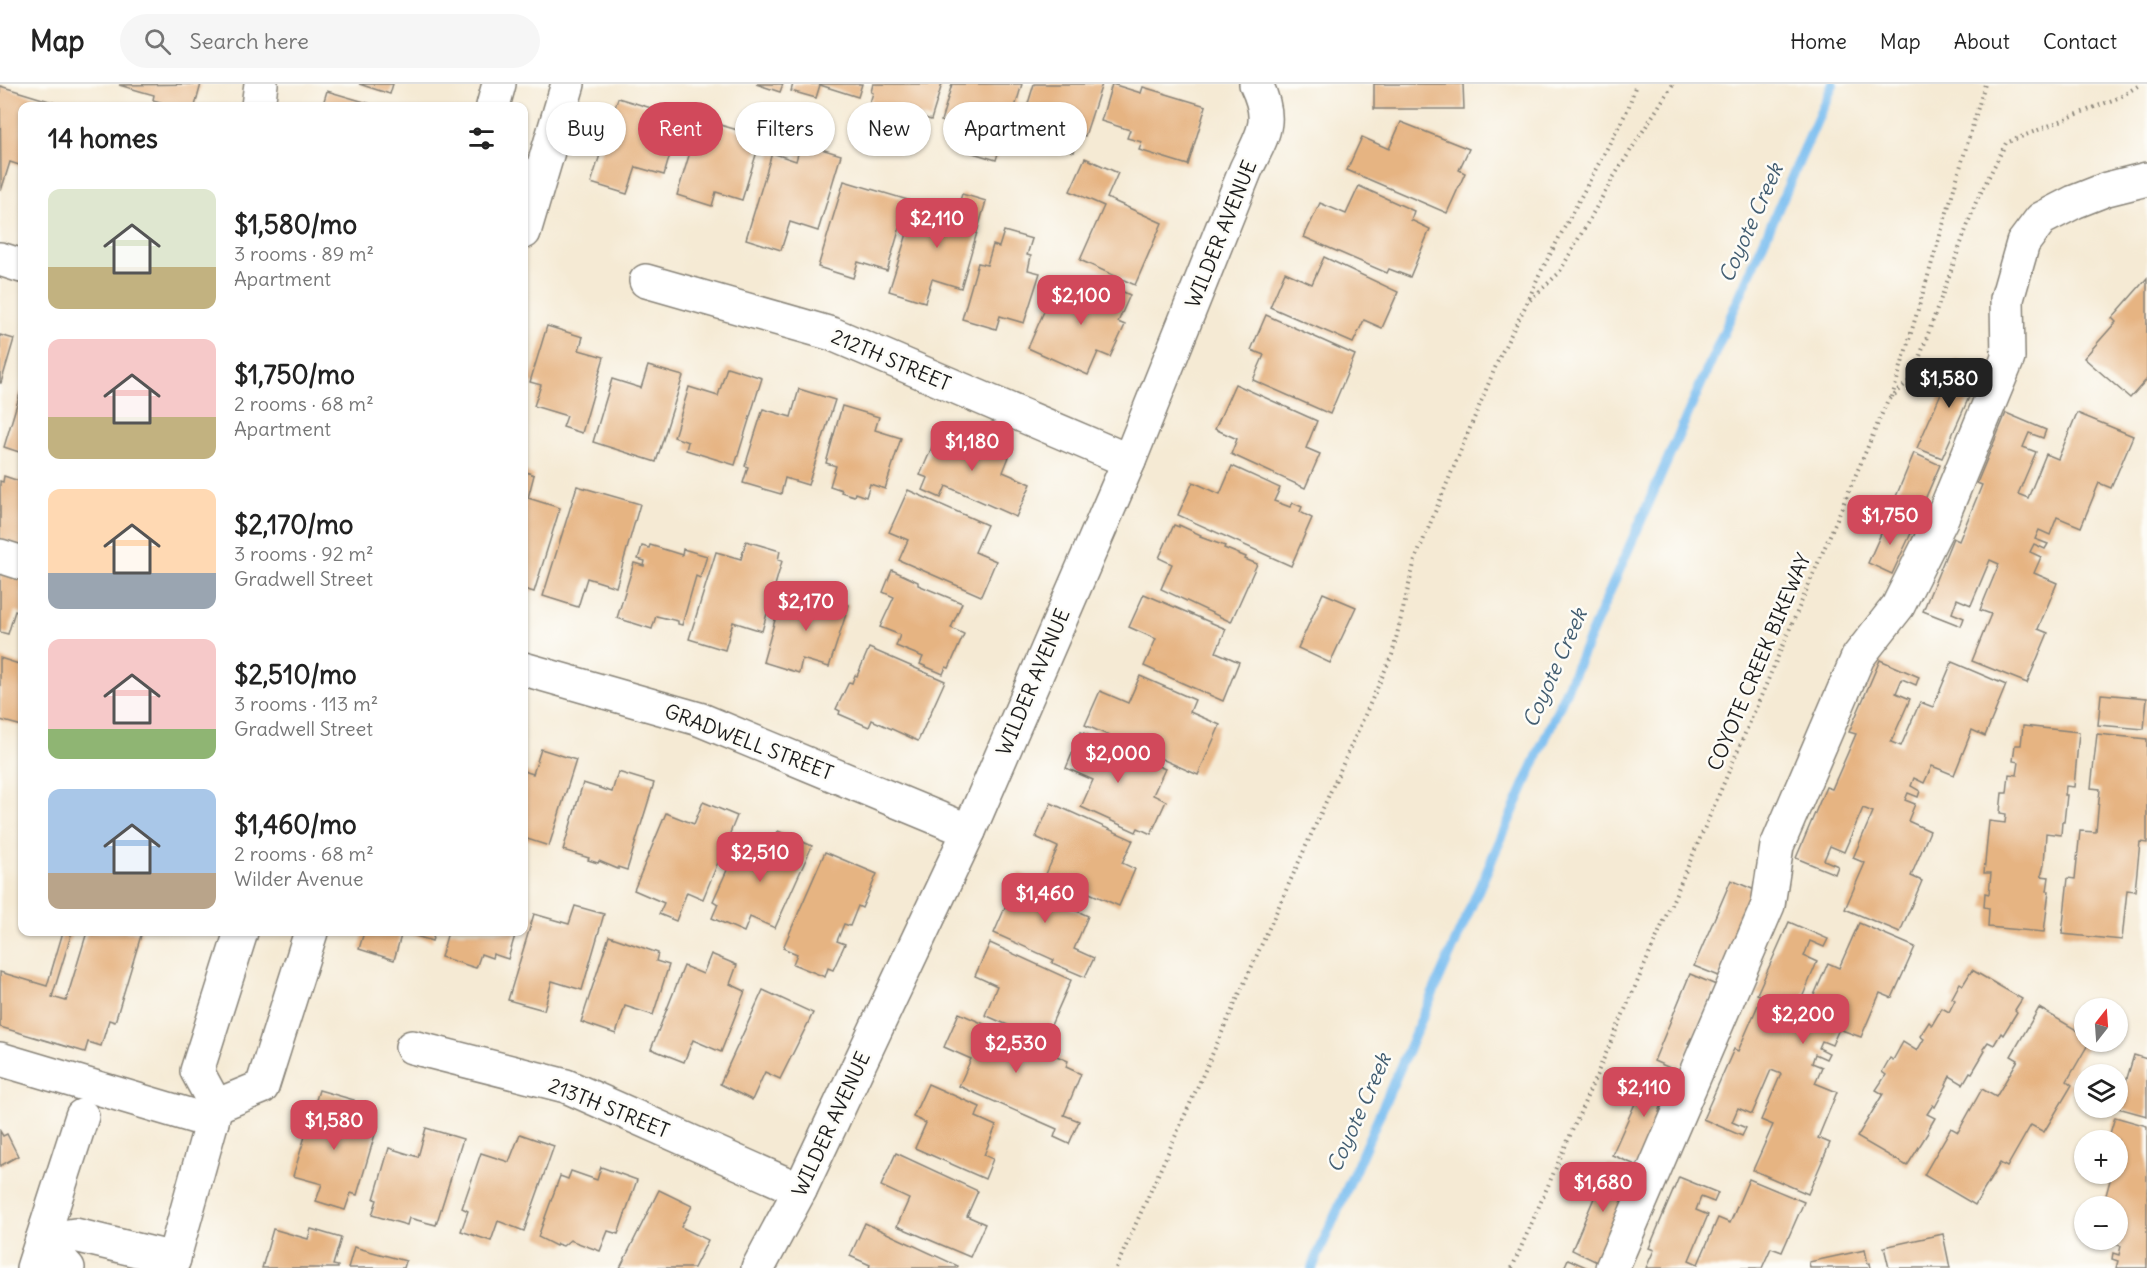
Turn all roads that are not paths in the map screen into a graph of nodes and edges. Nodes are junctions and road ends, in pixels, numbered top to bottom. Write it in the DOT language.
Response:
graph roads {
  1 [pos="261,84"];
  2 [pos="499,84"];
  3 [pos="568,84"];
  4 [pos="1256,84"];
  5 [pos="259,102"];
  6 [pos="494,102"];
  7 [pos="2147,179"];
  8 [pos="528,219"];
  9 [pos="0,259"];
  10 [pos="18,265"];
  11 [pos="646,281"];
  12 [pos="1129,461"];
  13 [pos="0,556"];
  14 [pos="18,562"];
  15 [pos="528,670"];
  16 [pos="969,831"];
  17 [pos="240,936"];
  18 [pos="309,936"];
  19 [pos="412,1047"];
  20 [pos="0,1059"];
  21 [pos="214,1114"];
  22 [pos="82,1116"];
  23 [pos="800,1190"];
  24 [pos="37,1254"];
  25 [pos="172,1264"];
  26 [pos="68,1268"];
  27 [pos="758,1268"];
  28 [pos="1612,1268"];
  1 -- 5 [label="street"];
  2 -- 6 [label="street"];
  3 -- 8 [label="street"];
  4 -- 12 [label="street, WILDER AVENUE"];
  7 -- 28 [label="street"];
  9 -- 10 [label="street"];
  11 -- 12 [label="street, 212TH STREET"];
  12 -- 16 [label="street, WILDER AVENUE"];
  13 -- 14 [label="street"];
  15 -- 16 [label="street, GRADWELL STREET"];
  16 -- 23 [label="street, WILDER AVENUE"];
  17 -- 21 [label="street"];
  18 -- 21 [label="street"];
  19 -- 23 [label="street, 213TH STREET"];
  20 -- 21 [label="street"];
  21 -- 25 [label="street"];
  22 -- 24 [label="street"];
  23 -- 27 [label="street, WILDER AVENUE"];
  24 -- 25 [label="street"];
  24 -- 26 [label="street"];
}
